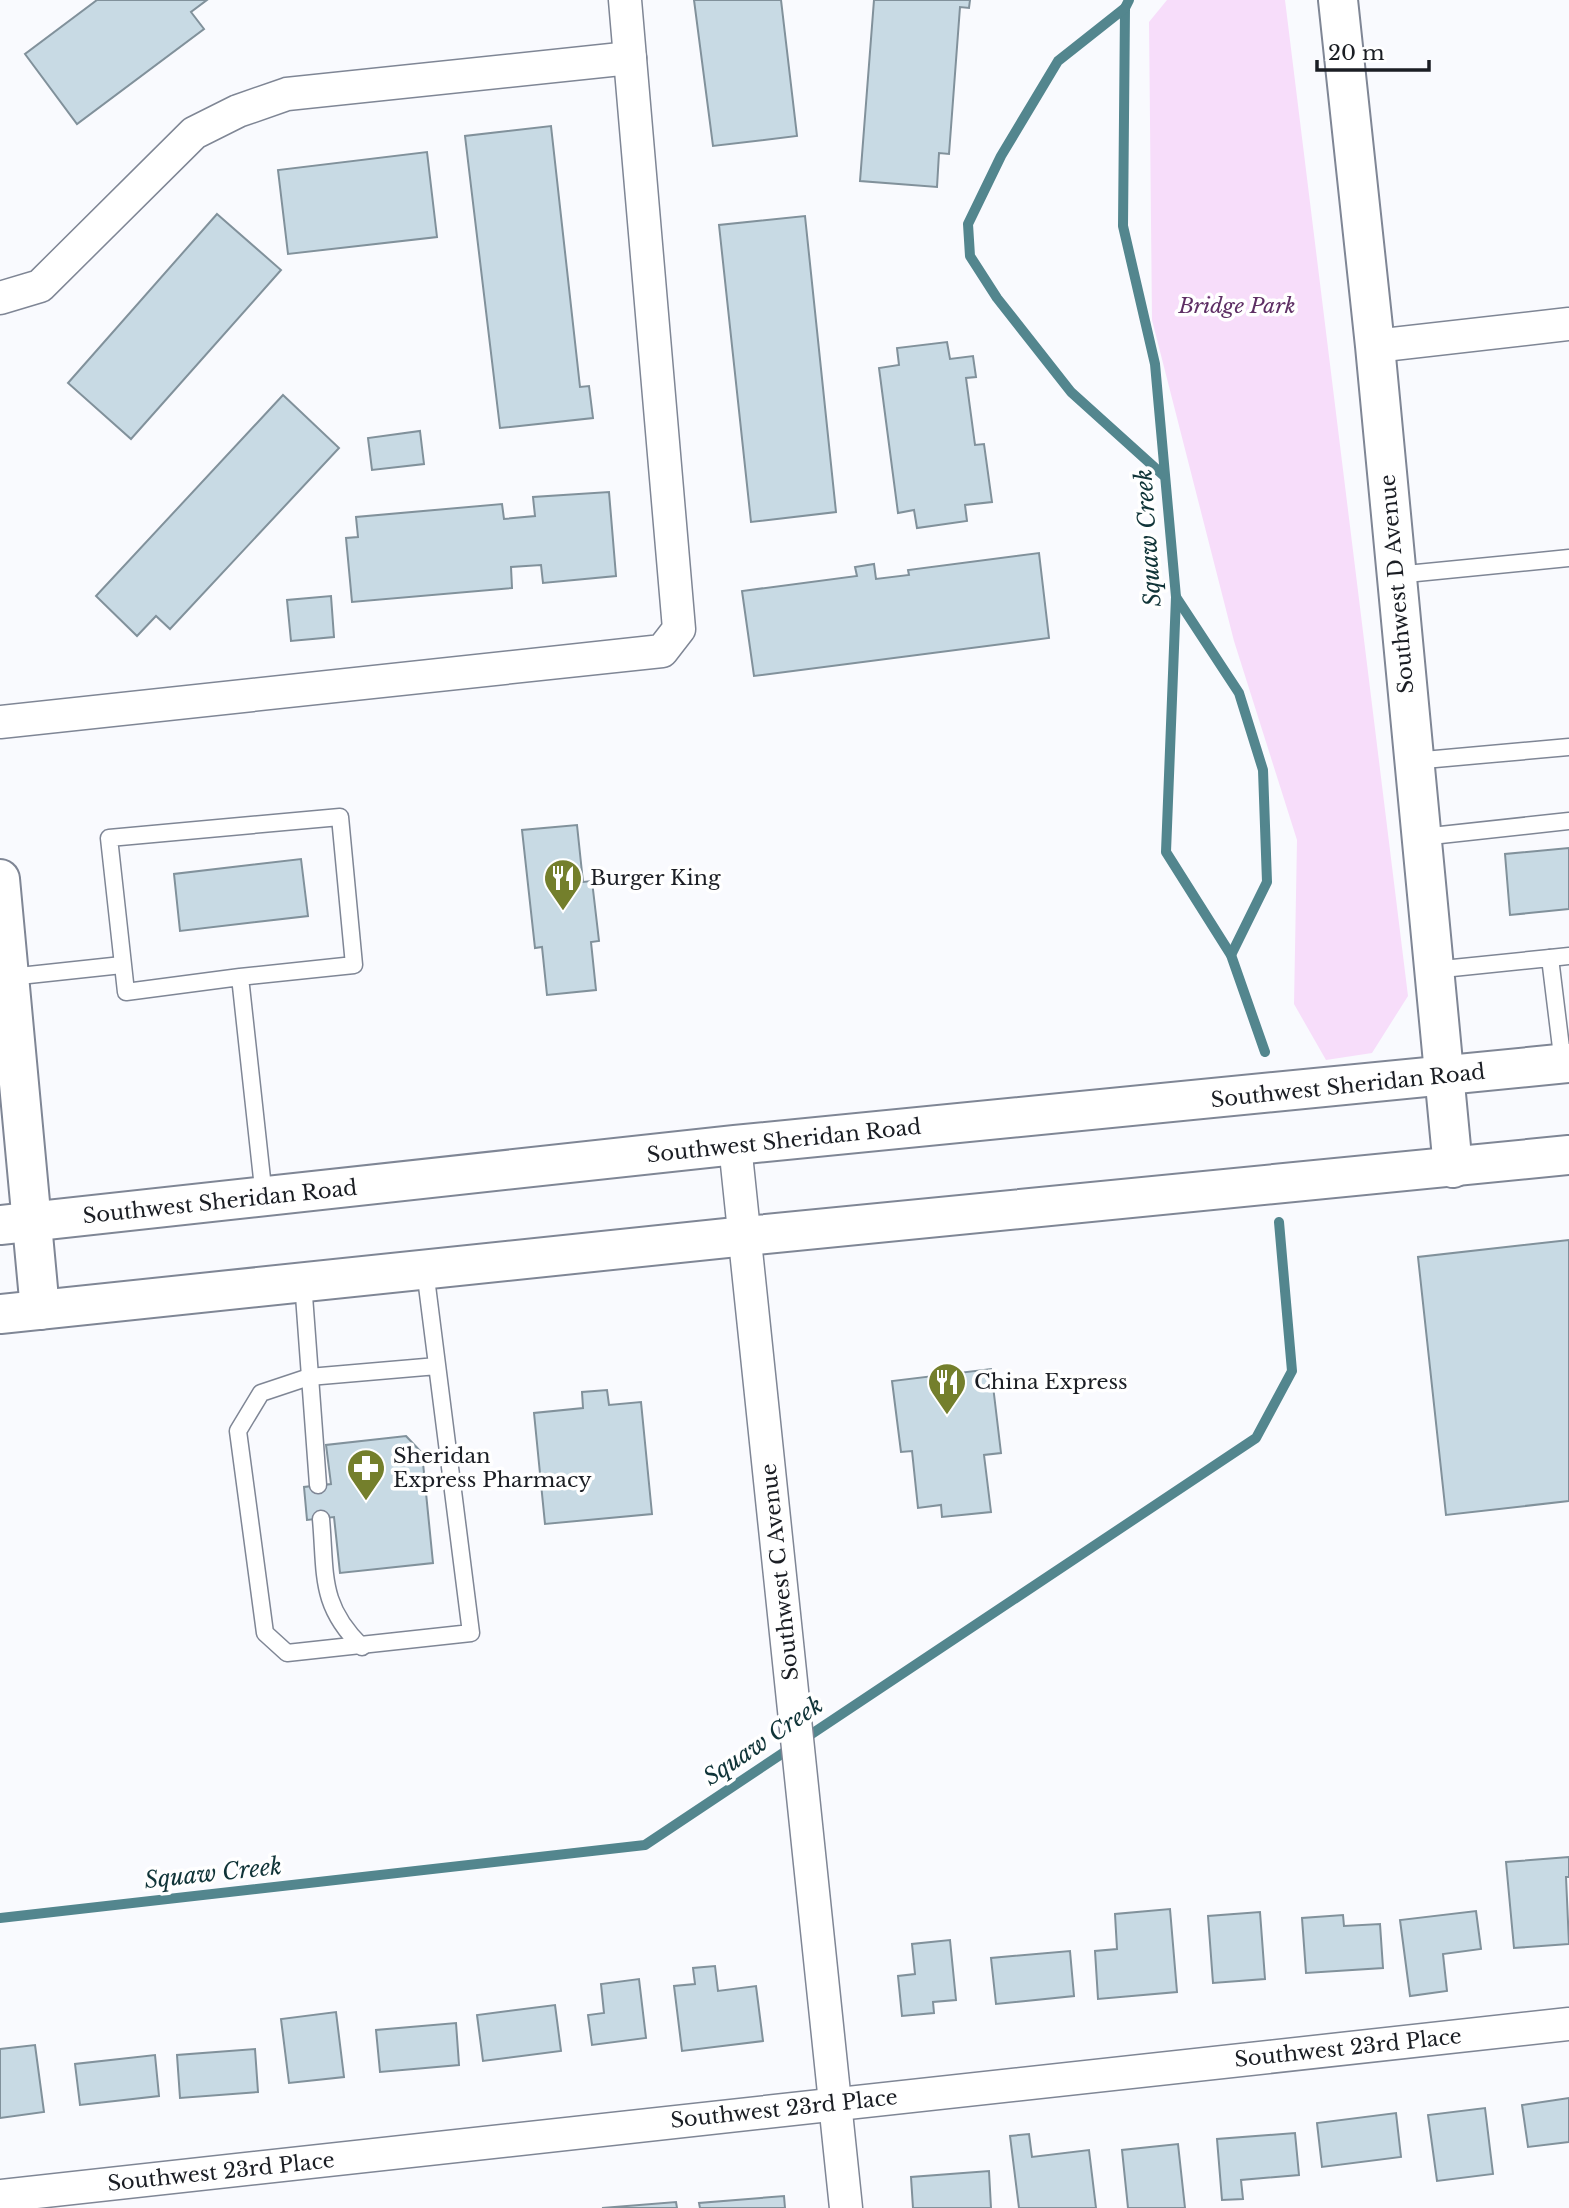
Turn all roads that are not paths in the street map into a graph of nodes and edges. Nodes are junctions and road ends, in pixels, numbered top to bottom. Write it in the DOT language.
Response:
graph roads {
  1 [pos="625,0"];
  2 [pos="1338,0"];
  3 [pos="630,58"];
  4 [pos="0,298"];
  5 [pos="1569,324"];
  6 [pos="1375,346"];
  7 [pos="1569,558"];
  8 [pos="1396,575"];
  9 [pos="0,722"];
  10 [pos="1569,747"];
  11 [pos="1413,761"];
  12 [pos="1569,821"];
  13 [pos="1421,837"];
  14 [pos="0,878"];
  15 [pos="0,885"];
  16 [pos="1569,956"];
  17 [pos="1550,958"];
  18 [pos="122,965"];
  19 [pos="1433,970"];
  20 [pos="240,976"];
  21 [pos="10,977"];
  22 [pos="1566,1064"];
  23 [pos="1443,1077"];
  24 [pos="10,1095"];
  25 [pos="736,1145"];
  26 [pos="1569,1155"];
  27 [pos="1453,1168"];
  28 [pos="264,1197"];
  29 [pos="16,1224"];
  30 [pos="746,1236"];
  31 [pos="425,1270"];
  32 [pos="303,1282"];
  33 [pos="40,1310"];
  34 [pos="0,1314"];
  35 [pos="437,1366"];
  36 [pos="309,1377"];
  37 [pos="318,1485"];
  38 [pos="321,1519"];
  39 [pos="362,1647"];
  40 [pos="1569,2024"];
  41 [pos="835,2103"];
  42 [pos="0,2196"];
  43 [pos="846,2208"];
  1 -- 3 [label="street"];
  2 -- 6 [label="main road, Southwest D Avenue"];
  3 -- 4 [label="street"];
  3 -- 9 [label="street"];
  5 -- 6 [label="street"];
  6 -- 8 [label="main road, Southwest D Avenue"];
  7 -- 8 [label="lane"];
  8 -- 11 [label="main road, Southwest D Avenue"];
  10 -- 11 [label="lane"];
  11 -- 13 [label="main road, Southwest D Avenue"];
  12 -- 13 [label="lane"];
  13 -- 19 [label="main road, Southwest D Avenue"];
  14 -- 15 [label="main road"];
  15 -- 21 [label="main road"];
  16 -- 17 [label="lane"];
  17 -- 19 [label="lane"];
  17 -- 22 [label="lane"];
  18 -- 20 [label="lane"];
  18 -- 20 [label="lane"];
  18 -- 21 [label="lane"];
  19 -- 23 [label="main road, Southwest D Avenue"];
  20 -- 28 [label="lane"];
  21 -- 24 [label="main road"];
  22 -- 23 [label="main road, Southwest Sheridan Road"];
  23 -- 25 [label="main road, Southwest Sheridan Road"];
  23 -- 27 [label="main road, Southwest D Avenue"];
  24 -- 29 [label="main road"];
  25 -- 28 [label="main road, Southwest Sheridan Road"];
  25 -- 30 [label="street, Southwest C Avenue"];
  26 -- 27 [label="main road"];
  27 -- 30 [label="main road"];
  28 -- 29 [label="main road, Southwest Sheridan Road"];
  29 -- 33 [label="main road"];
  30 -- 31 [label="main road"];
  30 -- 41 [label="street, Southwest C Avenue"];
  31 -- 32 [label="main road"];
  31 -- 35 [label="lane"];
  32 -- 33 [label="main road"];
  32 -- 36 [label="lane"];
  33 -- 34 [label="main road"];
  35 -- 36 [label="lane"];
  35 -- 39 [label="lane"];
  36 -- 37 [label="lane"];
  36 -- 39 [label="lane"];
  38 -- 39 [label="lane"];
  40 -- 41 [label="street, Southwest 23rd Place"];
  41 -- 42 [label="street, Southwest 23rd Place"];
  41 -- 43 [label="street, Southwest C Avenue"];
}
